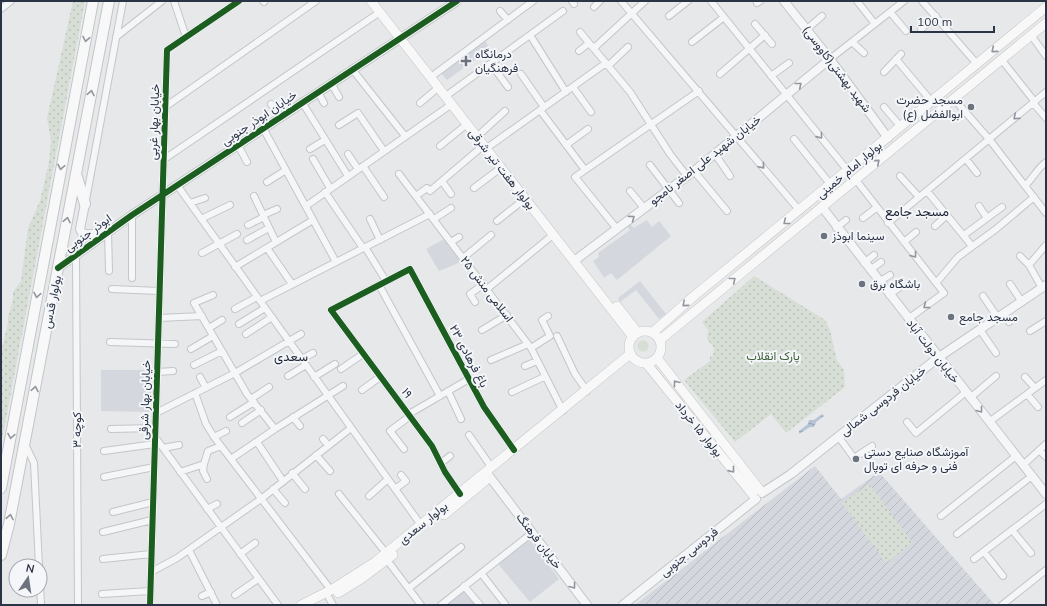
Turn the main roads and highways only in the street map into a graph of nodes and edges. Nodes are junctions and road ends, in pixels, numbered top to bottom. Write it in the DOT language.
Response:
graph roads {
  1 [pos="93,1"];
  2 [pos="109,1"];
  3 [pos="371,1"];
  4 [pos="379,1"];
  5 [pos="1046,7"];
  6 [pos="1046,23"];
  7 [pos="403,37"];
  8 [pos="488,145"];
  9 [pos="76,174"];
  10 [pos="511,175"];
  11 [pos="85,204"];
  12 [pos="652,333"];
  13 [pos="635,335"];
  14 [pos="660,340"];
  15 [pos="632,357"];
  16 [pos="657,358"];
  17 [pos="646,363"];
  18 [pos="489,473"];
  19 [pos="1,488"];
  20 [pos="1,555"];
  21 [pos="386,557"];
  22 [pos="331,597"];
  23 [pos="301,605"];
  24 [pos="315,605"];
  1 -- 19 [label="main road, بولوار قدس, one-way"];
  9 -- 2 [label="main road, بولوار قدس, one-way"];
  3 -- 7 [label="main road, بولوار هفت تیر شرقی"];
  4 -- 7 [label="main road, بولوار هفت تیر شرقی"];
  5 -- 12 [label="main road, بولوار امام خمینی, one-way"];
  14 -- 6 [label="main road, بولوار امام خمینی, one-way"];
  7 -- 8 [label="main road, بولوار هفت تیر شرقی"];
  7 -- 8 [label="main road, بولوار هفت تیر شرقی"];
  8 -- 10 [label="main road, بولوار هفت تیر شرقی"];
  8 -- 10 [label="main road, بولوار هفت تیر شرقی"];
  9 -- 11 [label="main road"];
  20 -- 9 [label="main road, بولوار قدس, one-way"];
  10 -- 13 [label="main road, بولوار هفت تیر شرقی"];
  10 -- 13 [label="main road, بولوار هفت تیر شرقی"];
  12 -- 13 [label="main road"];
  12 -- 14 [label="main road"];
  13 -- 15 [label="main road"];
  14 -- 16 [label="main road"];
  15 -- 17 [label="main road"];
  15 -- 18 [label="main road, بولوار سعدی"];
  15 -- 18 [label="main road, بولوار سعدی"];
  16 -- 17 [label="main road"];
  17 -- 16 [label="main road, بولوار ۱۵ خرداد, one-way"];
  18 -- 21 [label="main road, بولوار سعدی"];
  18 -- 21 [label="main road, بولوار سعدی"];
  21 -- 22 [label="main road, بولوار سعدی"];
  22 -- 23 [label="main road, بولوار سعدی"];
  22 -- 24 [label="main road, بولوار سعدی"];
}
